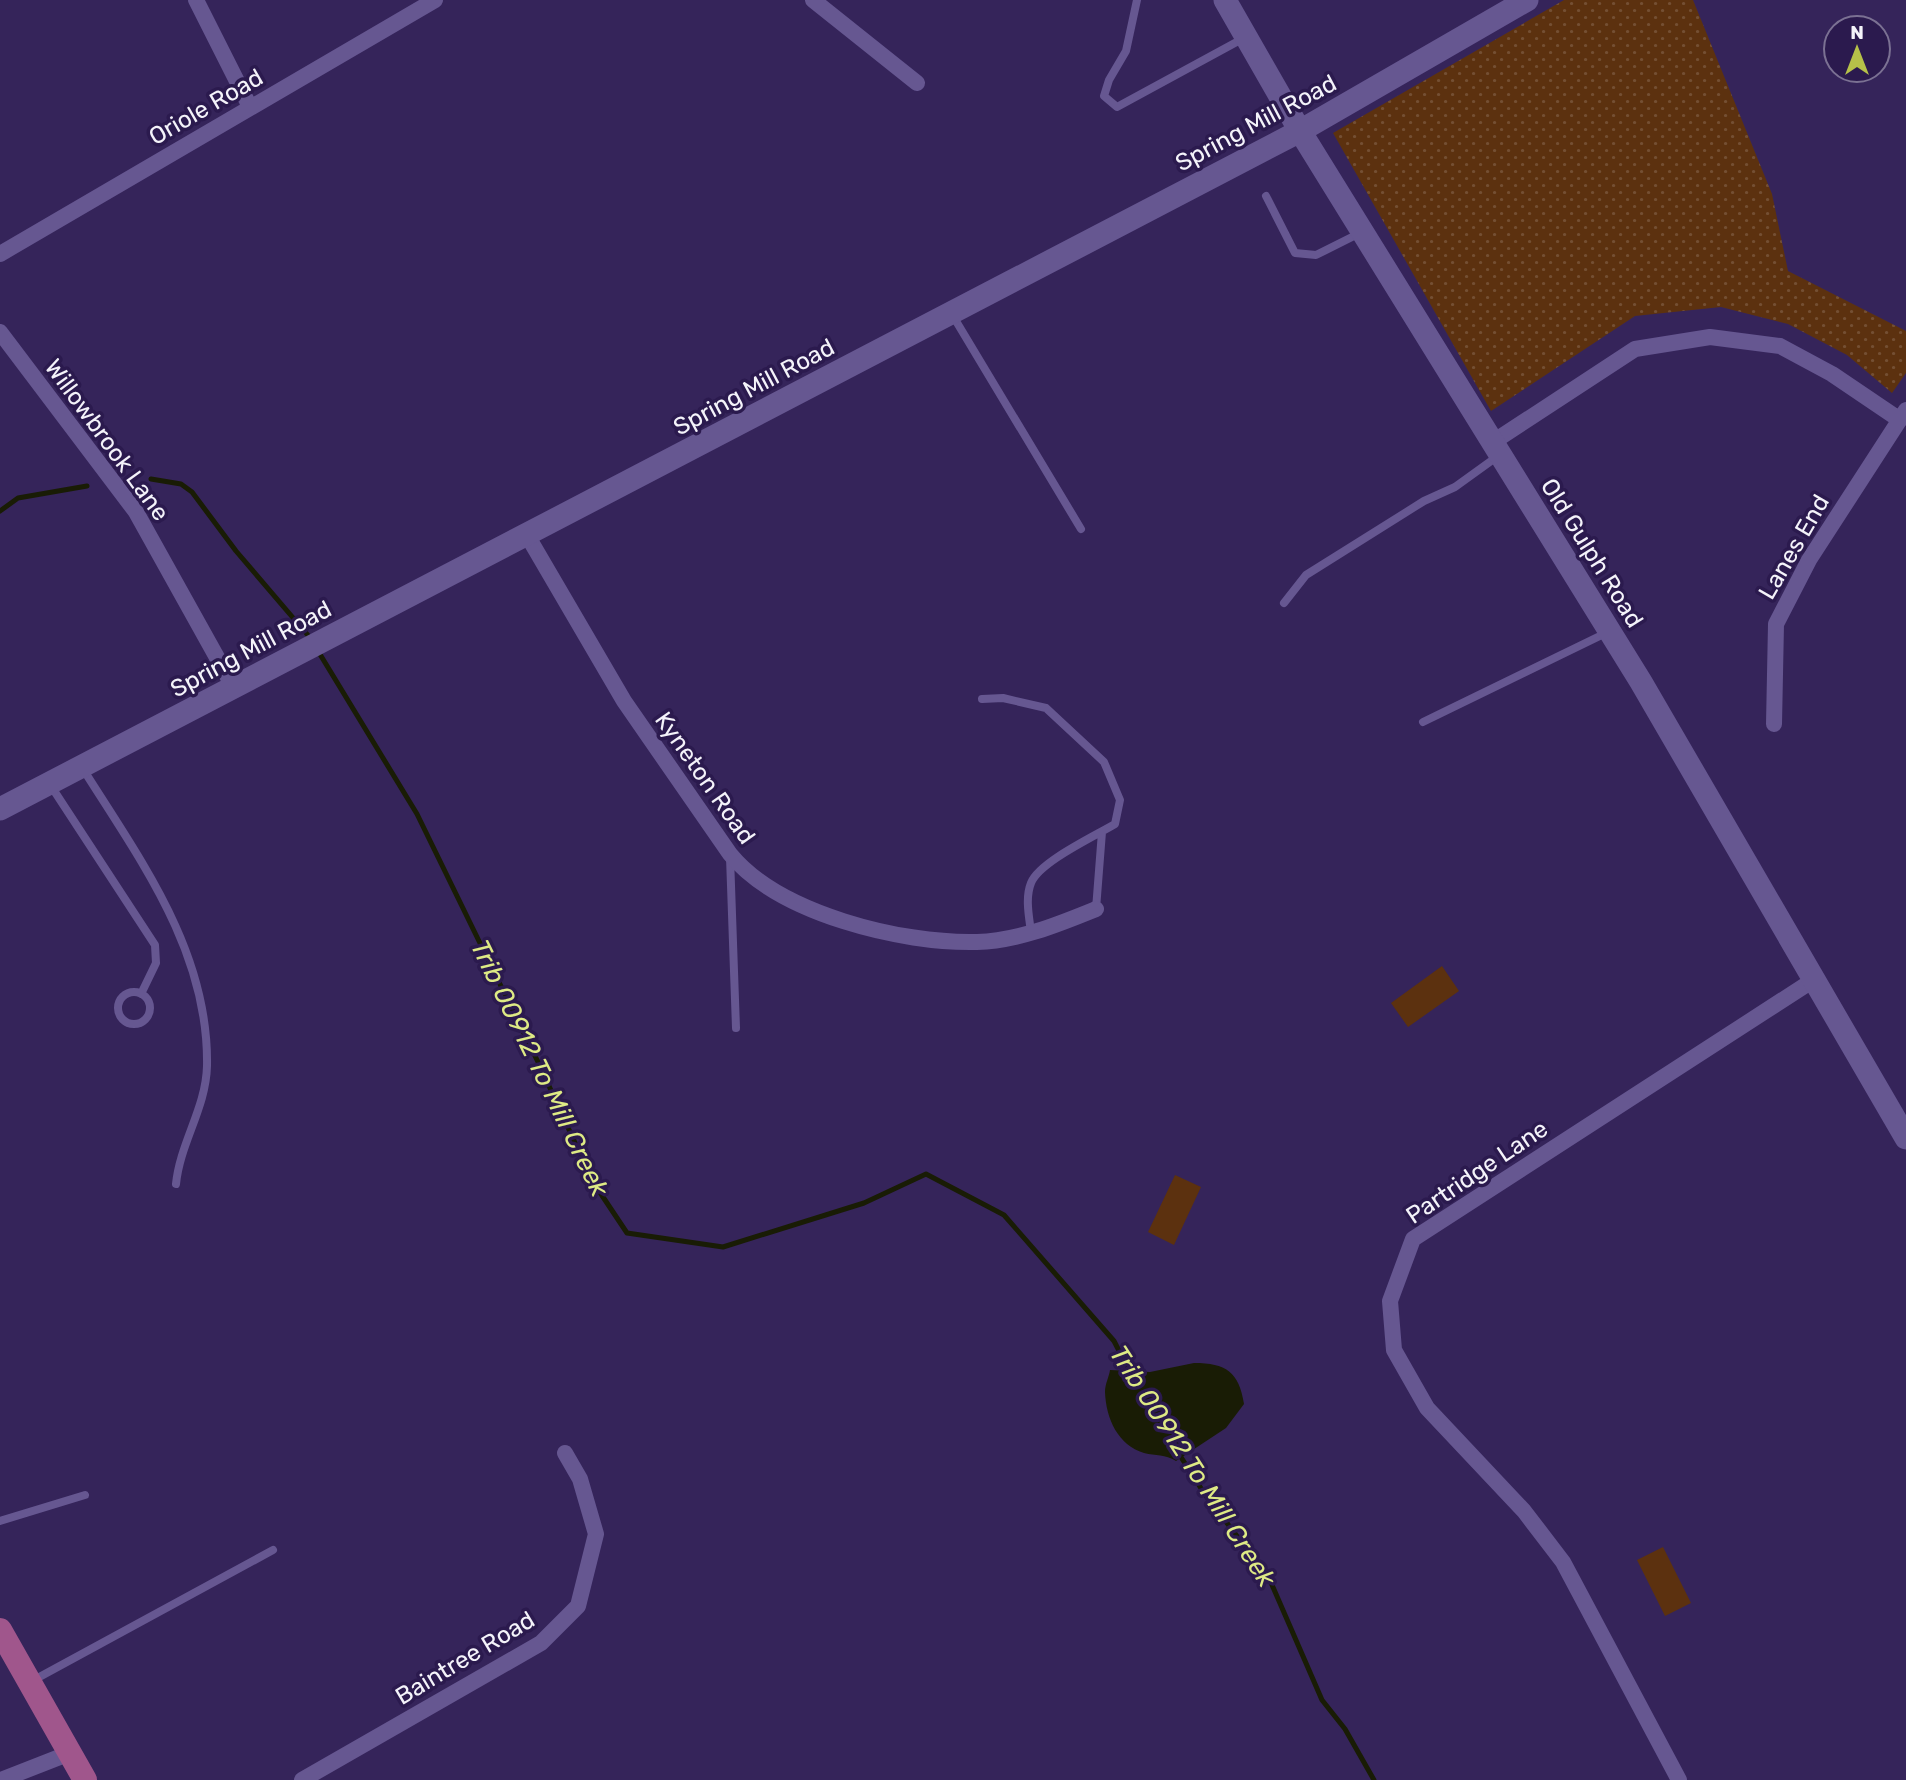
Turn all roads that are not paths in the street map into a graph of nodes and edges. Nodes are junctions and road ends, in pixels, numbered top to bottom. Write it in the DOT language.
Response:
graph roads {
  1 [pos="196,0"];
  2 [pos="435,0"];
  3 [pos="813,0"];
  4 [pos="1137,0"];
  5 [pos="1225,0"];
  6 [pos="1527,0"];
  7 [pos="1247,37"];
  8 [pos="917,83"];
  9 [pos="250,107"];
  10 [pos="1300,131"];
  11 [pos="1266,196"];
  12 [pos="1363,231"];
  13 [pos="0,254"];
  14 [pos="951,313"];
  15 [pos="0,332"];
  16 [pos="1903,415"];
  17 [pos="1497,448"];
  18 [pos="1081,529"];
  19 [pos="527,535"];
  20 [pos="1284,603"];
  21 [pos="1610,631"];
  22 [pos="234,688"];
  23 [pos="982,699"];
  24 [pos="1423,722"];
  25 [pos="1774,723"];
  26 [pos="81,767"];
  27 [pos="50,783"];
  28 [pos="0,809"];
  29 [pos="1102,832"];
  30 [pos="730,854"];
  31 [pos="1096,909"];
  32 [pos="1031,932"];
  33 [pos="1815,979"];
  34 [pos="141,994"];
  35 [pos="736,1028"];
  36 [pos="1906,1138"];
  37 [pos="176,1184"];
  38 [pos="565,1453"];
  39 [pos="85,1495"];
  40 [pos="0,1521"];
  41 [pos="273,1550"];
  42 [pos="0,1630"];
  43 [pos="30,1682"];
  44 [pos="70,1753"];
  45 [pos="1,1780"];
  46 [pos="85,1780"];
  47 [pos="302,1780"];
  48 [pos="1679,1780"];
  1 -- 9 [label="street"];
  2 -- 9 [label="street, Oriole Road"];
  3 -- 8 [label="street"];
  4 -- 7 [label="lane"];
  5 -- 7 [label="main road, Old Gulph Road"];
  6 -- 10 [label="main road, Spring Mill Road"];
  7 -- 10 [label="main road, Old Gulph Road"];
  9 -- 13 [label="street, Oriole Road"];
  10 -- 12 [label="main road, Old Gulph Road"];
  10 -- 14 [label="main road, Spring Mill Road"];
  11 -- 12 [label="lane"];
  12 -- 17 [label="main road, Old Gulph Road"];
  14 -- 18 [label="lane"];
  14 -- 19 [label="main road, Spring Mill Road"];
  15 -- 22 [label="street, Willowbrook Lane"];
  16 -- 17 [label="street"];
  16 -- 25 [label="street, Lanes End"];
  17 -- 20 [label="lane"];
  17 -- 21 [label="main road, Old Gulph Road"];
  19 -- 22 [label="main road, Spring Mill Road"];
  19 -- 30 [label="street, Kyneton Road"];
  21 -- 24 [label="lane"];
  21 -- 33 [label="main road, Old Gulph Road"];
  22 -- 26 [label="main road, Spring Mill Road"];
  23 -- 29 [label="lane"];
  26 -- 27 [label="main road, Spring Mill Road"];
  26 -- 37 [label="lane"];
  27 -- 28 [label="main road, Spring Mill Road"];
  27 -- 34 [label="lane"];
  29 -- 31 [label="lane"];
  29 -- 32 [label="lane"];
  30 -- 32 [label="street, Kyneton Road"];
  30 -- 35 [label="lane"];
  31 -- 32 [label="street, Kyneton Road"];
  33 -- 36 [label="main road, Old Gulph Road"];
  33 -- 48 [label="street, Partridge Lane"];
  34 -- 34 [label="lane"];
  38 -- 47 [label="street, Baintree Road"];
  39 -- 40 [label="lane"];
  41 -- 43 [label="lane"];
  42 -- 43 [label="main road"];
  43 -- 44 [label="main road"];
  44 -- 45 [label="street"];
  44 -- 46 [label="main road"];
}
